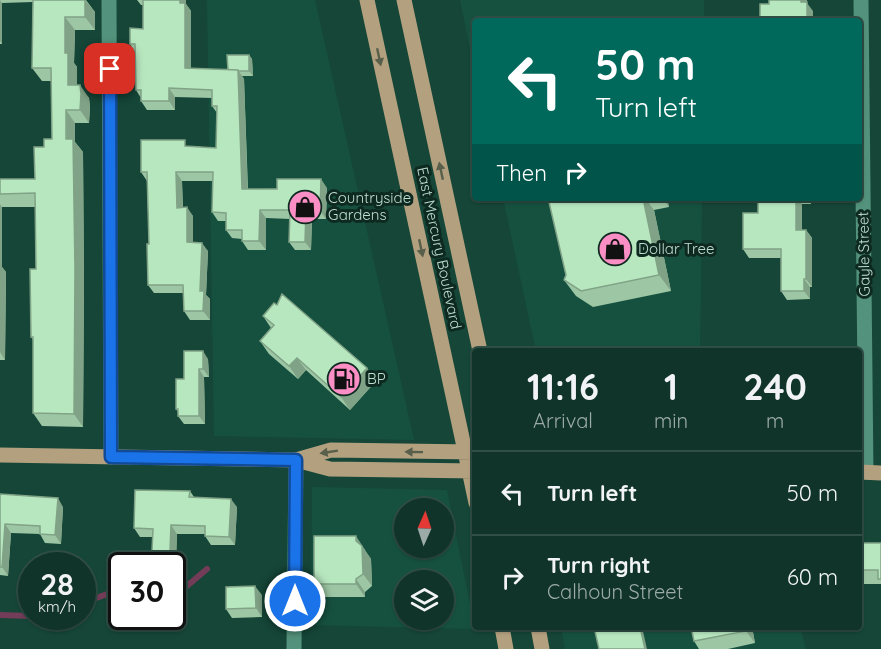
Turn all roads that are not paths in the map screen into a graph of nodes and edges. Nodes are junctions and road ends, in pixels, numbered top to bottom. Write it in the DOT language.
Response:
graph roads {
  1 [pos="109,0"];
  2 [pos="367,0"];
  3 [pos="404,0"];
  4 [pos="861,0"];
  5 [pos="861,18"];
  6 [pos="862,59"];
  7 [pos="479,348"];
  8 [pos="470,452"];
  9 [pos="0,455"];
  10 [pos="111,457"];
  11 [pos="296,460"];
  12 [pos="472,471"];
  13 [pos="869,472"];
  14 [pos="503,630"];
  15 [pos="539,630"];
  16 [pos="294,649"];
  17 [pos="506,649"];
  18 [pos="542,649"];
  1 -- 10 [label="street"];
  2 -- 8 [label="main road, East Mercury Boulevard, one-way"];
  7 -- 3 [label="main road, East Mercury Boulevard, one-way"];
  4 -- 5 [label="street, Gayle Street"];
  6 -- 13 [label="street, Gayle Street"];
  8 -- 11 [label="main road, one-way"];
  8 -- 12 [label="main road, East Mercury Boulevard"];
  9 -- 10 [label="main road"];
  10 -- 11 [label="main road"];
  11 -- 12 [label="main road"];
  11 -- 16 [label="street"];
  14 -- 17 [label="main road"];
  15 -- 18 [label="main road"];
}
